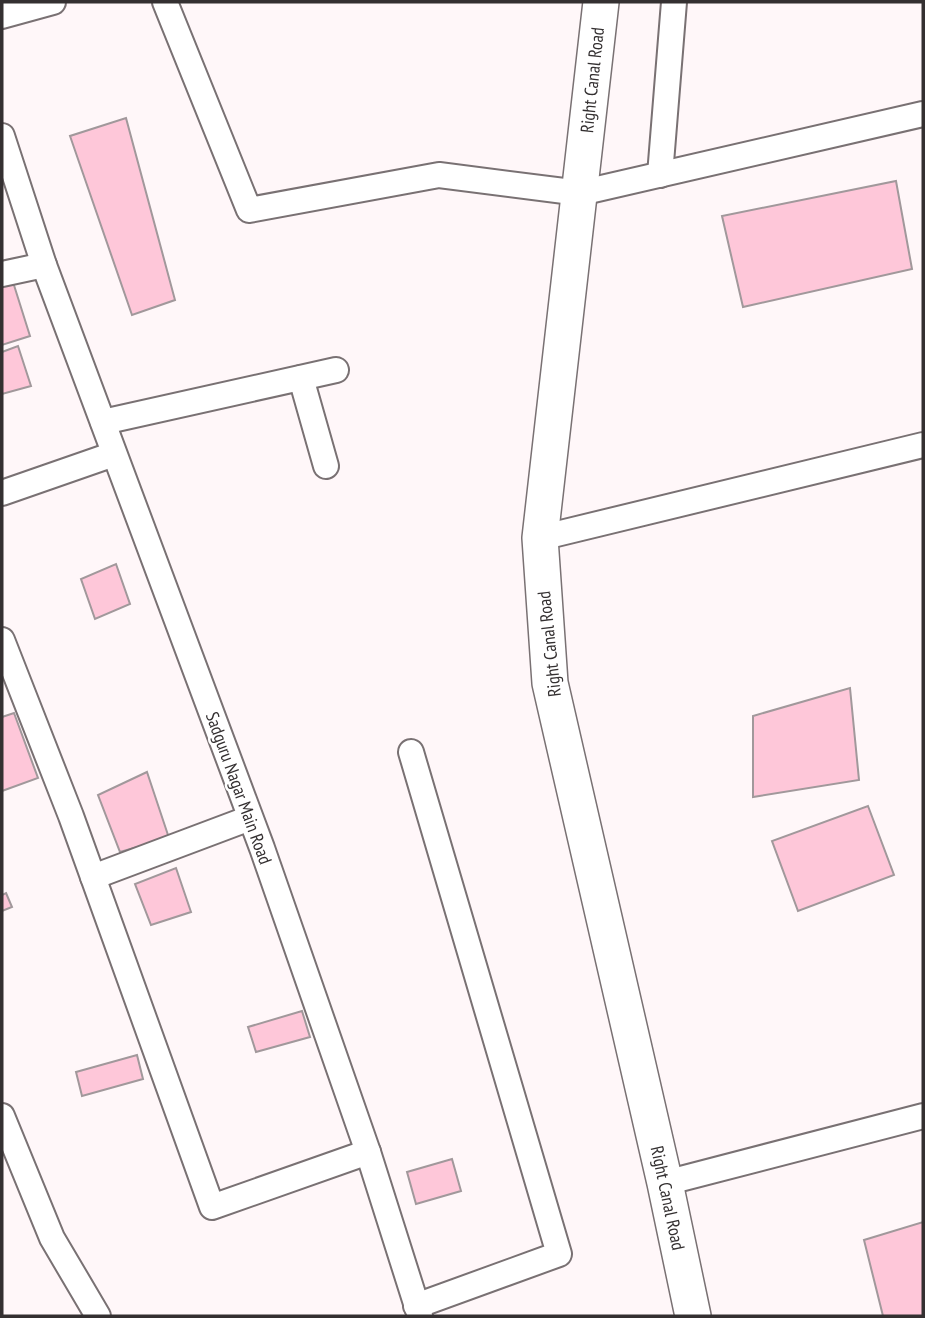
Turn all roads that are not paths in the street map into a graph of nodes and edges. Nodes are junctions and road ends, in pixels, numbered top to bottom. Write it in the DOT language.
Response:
graph roads {
  1 [pos="53,2"];
  2 [pos="165,2"];
  3 [pos="601,2"];
  4 [pos="674,2"];
  5 [pos="2,16"];
  6 [pos="923,114"];
  7 [pos="2,136"];
  8 [pos="660,175"];
  9 [pos="580,194"];
  10 [pos="44,265"];
  11 [pos="2,274"];
  12 [pos="336,370"];
  13 [pos="301,378"];
  14 [pos="103,422"];
  15 [pos="923,445"];
  16 [pos="114,454"];
  17 [pos="326,466"];
  18 [pos="2,494"];
  19 [pos="540,538"];
  20 [pos="2,640"];
  21 [pos="411,752"];
  22 [pos="250,818"];
  23 [pos="93,877"];
  24 [pos="2,1116"];
  25 [pos="923,1116"];
  26 [pos="368,1152"];
  27 [pos="665,1183"];
  28 [pos="418,1311"];
  29 [pos="98,1316"];
  30 [pos="693,1316"];
  1 -- 5 [label="street"];
  2 -- 9 [label="street"];
  3 -- 9 [label="street, Right Canal Road"];
  4 -- 8 [label="street"];
  6 -- 8 [label="street"];
  7 -- 10 [label="street, Sadguru Nagar Main Road"];
  8 -- 9 [label="street"];
  9 -- 19 [label="street, Right Canal Road"];
  10 -- 11 [label="street"];
  10 -- 14 [label="street, Sadguru Nagar Main Road"];
  12 -- 13 [label="street"];
  13 -- 14 [label="street"];
  13 -- 17 [label="street"];
  14 -- 16 [label="street, Sadguru Nagar Main Road"];
  15 -- 19 [label="street"];
  16 -- 18 [label="street"];
  16 -- 22 [label="street, Sadguru Nagar Main Road"];
  19 -- 27 [label="street, Right Canal Road"];
  20 -- 23 [label="street"];
  21 -- 28 [label="street"];
  22 -- 23 [label="street"];
  22 -- 26 [label="street, Sadguru Nagar Main Road"];
  23 -- 26 [label="street"];
  24 -- 29 [label="street"];
  25 -- 27 [label="street"];
  26 -- 28 [label="street, Sadguru Nagar Main Road"];
  27 -- 30 [label="street, Right Canal Road"];
}
